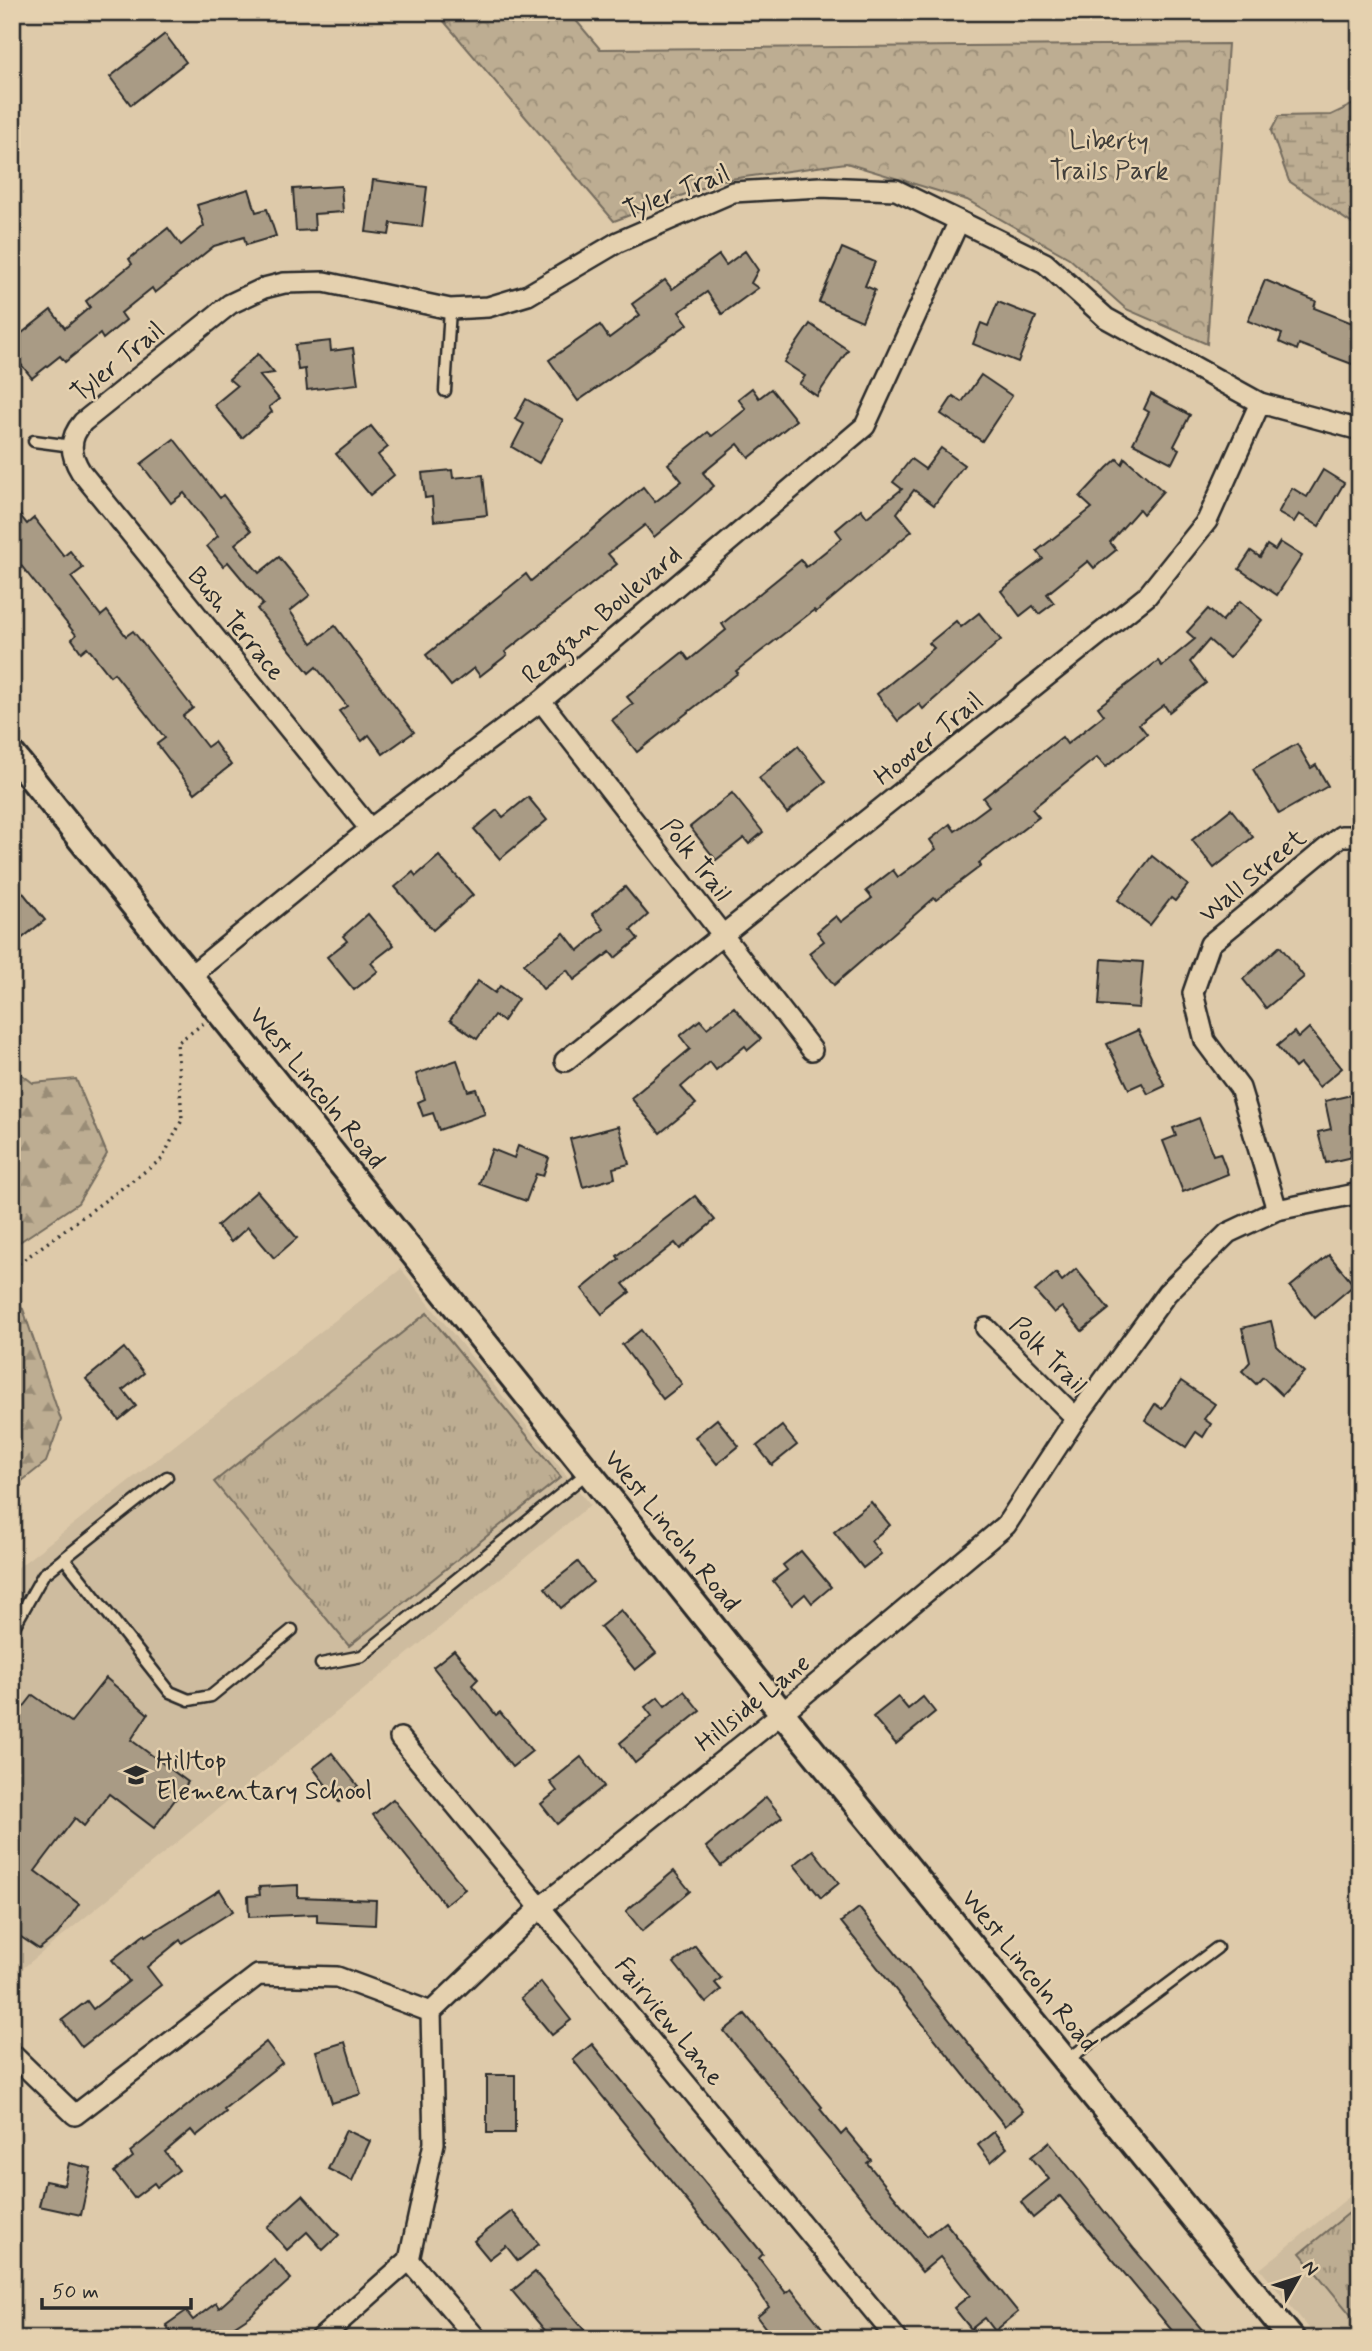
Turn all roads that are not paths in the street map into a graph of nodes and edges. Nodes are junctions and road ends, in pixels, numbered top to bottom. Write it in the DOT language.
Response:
graph roads {
  1 [pos="958,221"];
  2 [pos="450,309"];
  3 [pos="445,391"];
  4 [pos="1260,403"];
  5 [pos="1360,430"];
  6 [pos="34,441"];
  7 [pos="72,446"];
  8 [pos="541,701"];
  9 [pos="12,754"];
  10 [pos="370,829"];
  11 [pos="1360,836"];
  12 [pos="724,936"];
  13 [pos="190,976"];
  14 [pos="812,1050"];
  15 [pos="565,1061"];
  16 [pos="1360,1193"];
  17 [pos="1277,1210"];
  18 [pos="986,1328"];
  19 [pos="1076,1418"];
  20 [pos="588,1472"];
  21 [pos="167,1478"];
  22 [pos="64,1558"];
  23 [pos="12,1630"];
  24 [pos="292,1630"];
  25 [pos="321,1664"];
  26 [pos="782,1713"];
  27 [pos="400,1738"];
  28 [pos="542,1906"];
  29 [pos="1217,1948"];
  30 [pos="431,2012"];
  31 [pos="12,2054"];
  32 [pos="1066,2062"];
  33 [pos="409,2260"];
  34 [pos="320,2339"];
  35 [pos="477,2339"];
  36 [pos="897,2339"];
  37 [pos="1292,2339"];
  1 -- 2 [label="street, Tyler Trail"];
  1 -- 4 [label="street, Tyler Trail"];
  1 -- 8 [label="street, Reagan Boulevard"];
  2 -- 3 [label="lane"];
  2 -- 7 [label="street, Tyler Trail"];
  4 -- 5 [label="street, Tyler Trail"];
  4 -- 12 [label="street, Hoover Trail"];
  6 -- 7 [label="lane"];
  7 -- 10 [label="street, Bush Terrace"];
  8 -- 10 [label="street, Reagan Boulevard"];
  8 -- 12 [label="street, Polk Trail"];
  9 -- 13 [label="street, West Lincoln Road"];
  10 -- 13 [label="street, Reagan Boulevard"];
  11 -- 17 [label="street, Wall Street"];
  12 -- 14 [label="street, Polk Trail"];
  12 -- 15 [label="street, Hoover Trail"];
  13 -- 20 [label="street, West Lincoln Road"];
  16 -- 17 [label="street, Hillside Lane"];
  17 -- 19 [label="street, Hillside Lane"];
  18 -- 19 [label="street, Polk Trail"];
  19 -- 26 [label="street, Hillside Lane"];
  20 -- 25 [label="lane"];
  20 -- 26 [label="street, West Lincoln Road"];
  21 -- 22 [label="lane"];
  22 -- 23 [label="lane"];
  22 -- 24 [label="lane"];
  26 -- 28 [label="street, Hillside Lane"];
  26 -- 32 [label="street, West Lincoln Road"];
  27 -- 28 [label="street, Fairview Lane"];
  28 -- 30 [label="street, Hillside Lane"];
  28 -- 36 [label="street, Fairview Lane"];
  29 -- 32 [label="lane"];
  30 -- 31 [label="street"];
  30 -- 33 [label="street"];
  32 -- 37 [label="street, West Lincoln Road"];
  33 -- 34 [label="street"];
  33 -- 35 [label="street"];
}
